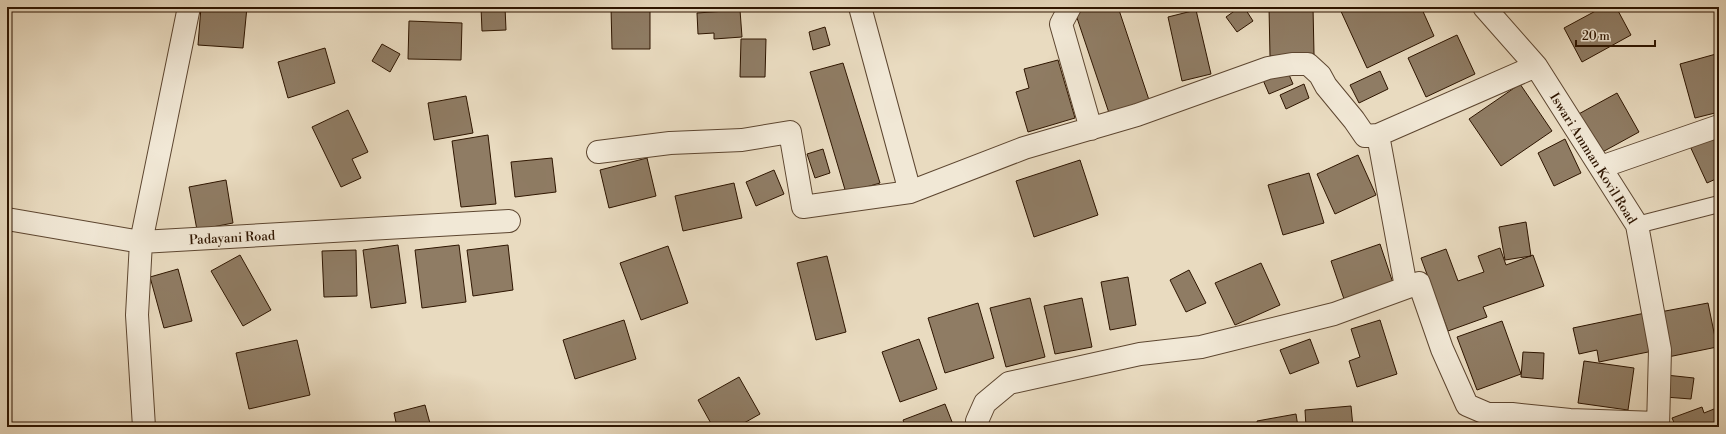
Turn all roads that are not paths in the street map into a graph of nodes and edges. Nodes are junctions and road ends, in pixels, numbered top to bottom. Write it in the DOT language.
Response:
graph roads {
  1 [pos="189,7"];
  2 [pos="860,7"];
  3 [pos="1070,7"];
  4 [pos="1484,7"];
  5 [pos="1536,66"];
  6 [pos="1719,126"];
  7 [pos="1091,128"];
  8 [pos="1378,135"];
  9 [pos="598,152"];
  10 [pos="1601,167"];
  11 [pos="910,192"];
  12 [pos="1719,204"];
  13 [pos="7,219"];
  14 [pos="509,221"];
  15 [pos="1637,225"];
  16 [pos="141,242"];
  17 [pos="1406,287"];
  18 [pos="1658,425"];
  19 [pos="144,427"];
  20 [pos="977,427"];
  1 -- 16 [label="street"];
  2 -- 11 [label="street"];
  3 -- 7 [label="street"];
  4 -- 5 [label="street, Iswari Amman Kovil Road"];
  5 -- 8 [label="street"];
  5 -- 10 [label="street, Iswari Amman Kovil Road"];
  6 -- 10 [label="street"];
  7 -- 8 [label="street"];
  7 -- 11 [label="street"];
  8 -- 17 [label="street"];
  9 -- 11 [label="street"];
  10 -- 15 [label="street, Iswari Amman Kovil Road"];
  12 -- 15 [label="lane"];
  13 -- 16 [label="street, Padayani Road"];
  14 -- 16 [label="street, Padayani Road"];
  15 -- 18 [label="street, Iswari Amman Kovil Road"];
  16 -- 19 [label="street"];
  17 -- 18 [label="street"];
  17 -- 20 [label="street"];
}
